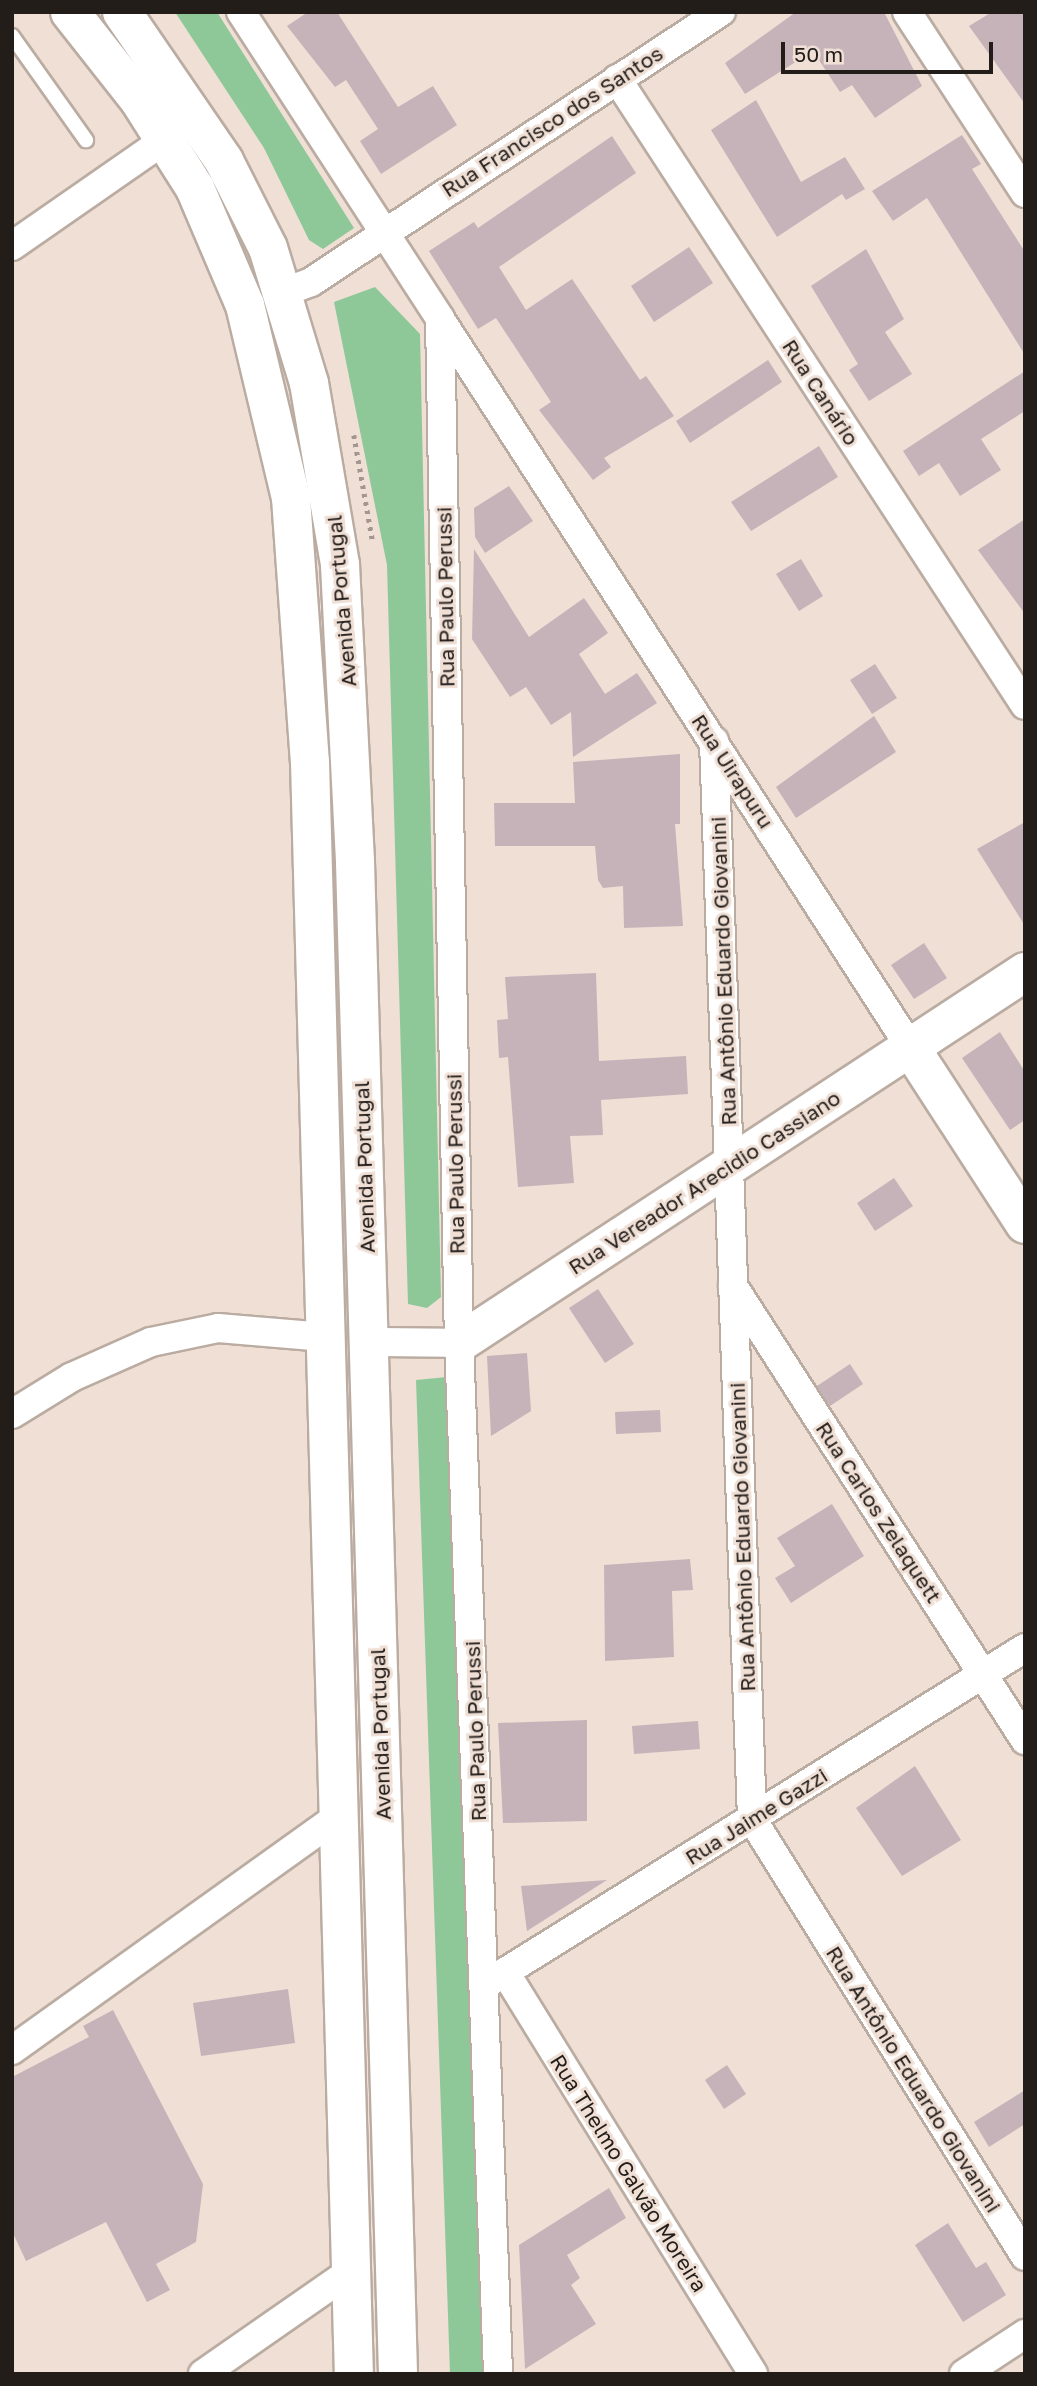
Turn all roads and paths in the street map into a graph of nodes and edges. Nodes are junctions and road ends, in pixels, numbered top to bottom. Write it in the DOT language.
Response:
graph roads {
  1 [pos="70,12"];
  2 [pos="122,12"];
  3 [pos="242,12"];
  4 [pos="721,12"];
  5 [pos="907,12"];
  6 [pos="12,36"];
  7 [pos="617,79"];
  8 [pos="166,139"];
  9 [pos="86,140"];
  10 [pos="1025,193"];
  11 [pos="383,230"];
  12 [pos="12,246"];
  13 [pos="285,292"];
  14 [pos="440,319"];
  15 [pos="1025,705"];
  16 [pos="714,741"];
  17 [pos="310,762"];
  18 [pos="351,762"];
  19 [pos="355,862"];
  20 [pos="313,863"];
  21 [pos="1025,972"];
  22 [pos="910,1047"];
  23 [pos="730,1165"];
  24 [pos="1025,1224"];
  25 [pos="733,1285"];
  26 [pos="325,1336"];
  27 [pos="369,1342"];
  28 [pos="458,1343"];
  29 [pos="12,1414"];
  30 [pos="1025,1648"];
  31 [pos="983,1674"];
  32 [pos="1025,1740"];
  33 [pos="338,1817"];
  34 [pos="752,1819"];
  35 [pos="496,1978"];
  36 [pos="12,2050"];
  37 [pos="1025,2256"];
  38 [pos="351,2271"];
  39 [pos="1025,2334"];
  40 [pos="203,2374"];
  41 [pos="354,2374"];
  42 [pos="398,2374"];
  43 [pos="498,2374"];
  44 [pos="752,2374"];
  45 [pos="964,2374"];
  1 -- 8 [label="main road"];
  2 -- 13 [label="main road, Avenida Portugal"];
  3 -- 11 [label="street"];
  4 -- 7 [label="street, Rua Francisco dos Santos"];
  5 -- 10 [label="street"];
  6 -- 9 [label="lane"];
  7 -- 11 [label="street, Rua Francisco dos Santos"];
  7 -- 15 [label="street, Rua Canário"];
  8 -- 12 [label="street"];
  8 -- 17 [label="main road"];
  11 -- 13 [label="street, Rua Francisco dos Santos"];
  11 -- 14 [label="street"];
  13 -- 18 [label="main road, Avenida Portugal"];
  14 -- 16 [label="street, Rua Uirapuru"];
  14 -- 28 [label="street, Rua Paulo Perussi"];
  16 -- 22 [label="street, Rua Uirapuru"];
  16 -- 23 [label="street, Rua Antônio Eduardo Giovanini"];
  17 -- 18 [label="main road"];
  17 -- 20 [label="main road"];
  18 -- 19 [label="main road, Avenida Portugal"];
  19 -- 20 [label="main road"];
  19 -- 27 [label="main road, Avenida Portugal"];
  20 -- 26 [label="main road"];
  21 -- 22 [label="main road, Rua Vereador Arecidio Cassiano"];
  22 -- 23 [label="main road, Rua Vereador Arecidio Cassiano"];
  22 -- 24 [label="main road, Rua Uirapuru"];
  23 -- 25 [label="street, Rua Antônio Eduardo Giovanini"];
  23 -- 28 [label="main road, Rua Vereador Arecidio Cassiano"];
  25 -- 31 [label="street, Rua Carlos Zelaquett"];
  25 -- 34 [label="street, Rua Antônio Eduardo Giovanini"];
  26 -- 29 [label="street"];
  26 -- 33 [label="main road"];
  27 -- 28 [label="street"];
  27 -- 42 [label="main road, Avenida Portugal"];
  28 -- 35 [label="street, Rua Paulo Perussi"];
  30 -- 31 [label="street, Rua Jaime Gazzi"];
  31 -- 32 [label="street, Rua Carlos Zelaquett"];
  31 -- 34 [label="street, Rua Jaime Gazzi"];
  33 -- 36 [label="street"];
  33 -- 38 [label="main road"];
  34 -- 35 [label="street, Rua Jaime Gazzi"];
  34 -- 37 [label="street, Rua Antônio Eduardo Giovanini"];
  35 -- 43 [label="street, Rua Paulo Perussi"];
  35 -- 44 [label="street, Rua Thelmo Galvão Moreira"];
  38 -- 40 [label="street"];
  38 -- 41 [label="main road"];
  39 -- 45 [label="street"];
}
